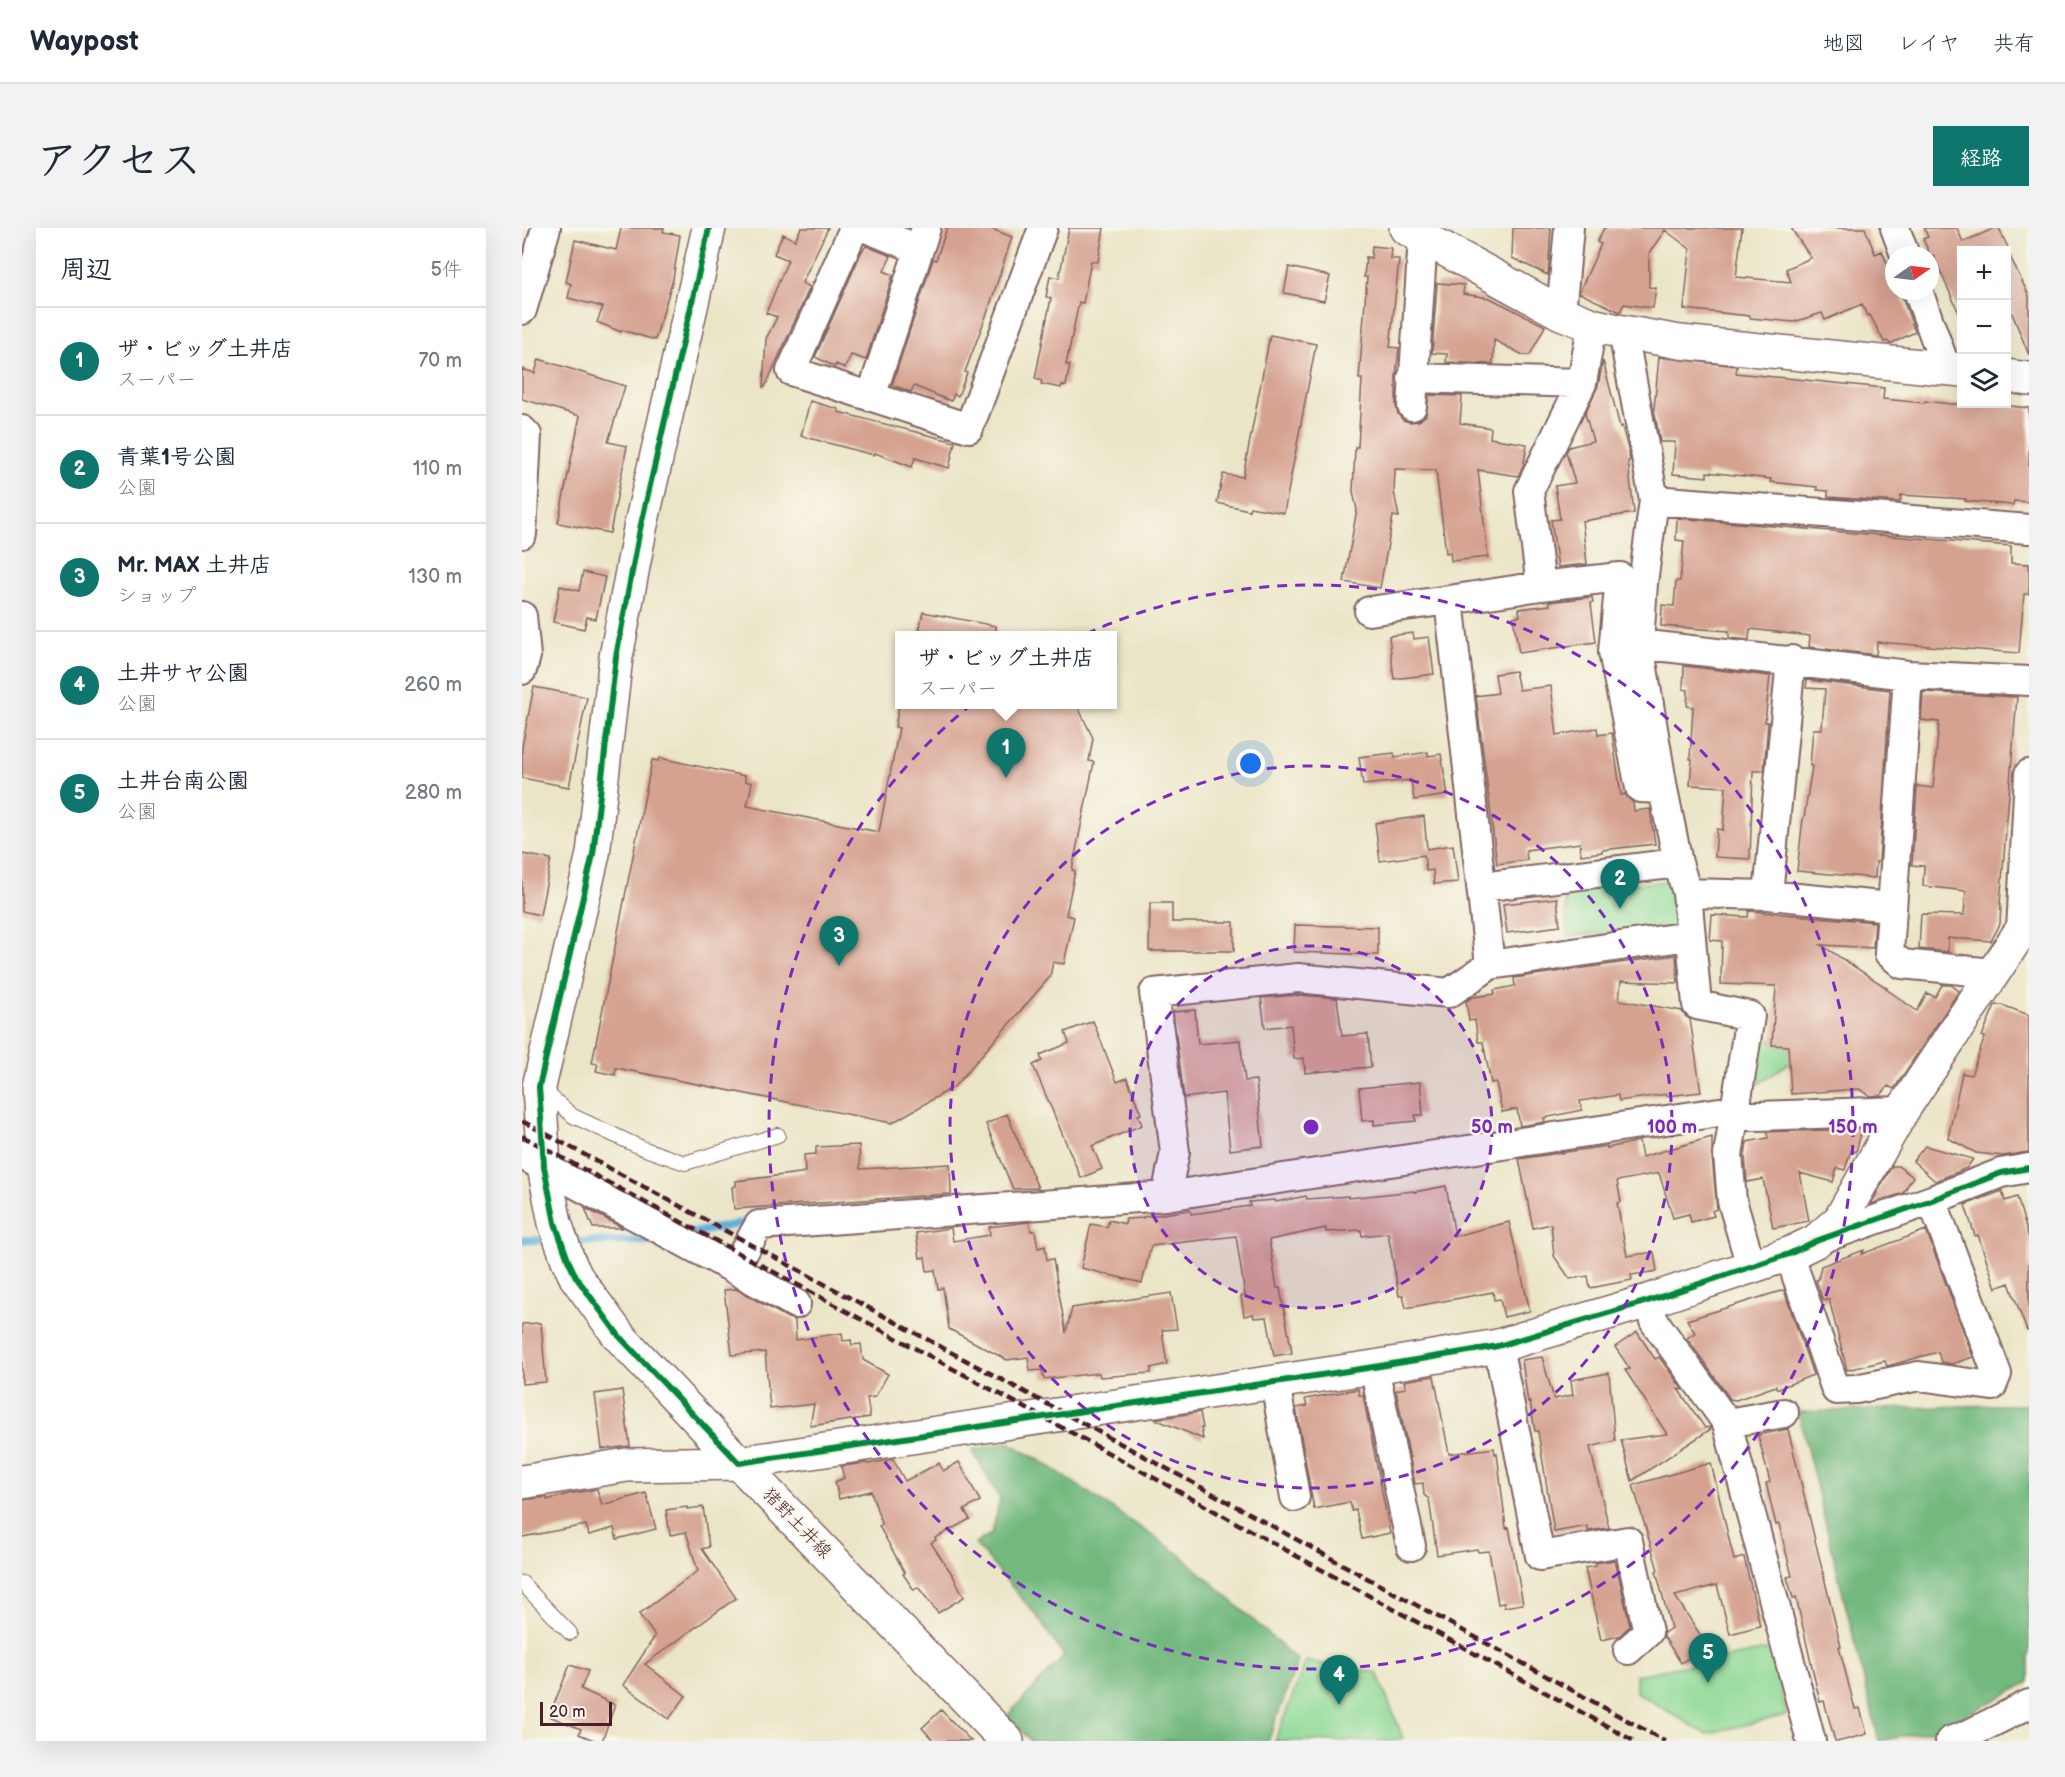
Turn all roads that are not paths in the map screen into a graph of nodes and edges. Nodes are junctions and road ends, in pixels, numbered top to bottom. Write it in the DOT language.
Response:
graph roads {
  1 [pos="546,228"];
  2 [pos="709,228"];
  3 [pos="854,228"];
  4 [pos="866,228"];
  5 [pos="1043,228"];
  6 [pos="1569,228"];
  7 [pos="1895,228"];
  8 [pos="1414,233"];
  9 [pos="922,238"];
  10 [pos="1902,246"];
  11 [pos="1922,300"];
  12 [pos="522,310"];
  13 [pos="1561,313"];
  14 [pos="1607,328"];
  15 [pos="1954,369"];
  16 [pos="2011,377"];
  17 [pos="1412,378"];
  18 [pos="2029,379"];
  19 [pos="1582,383"];
  20 [pos="871,397"];
  21 [pos="1412,406"];
  22 [pos="522,430"];
  23 [pos="1654,500"];
  24 [pos="2029,529"];
  25 [pos="522,534"];
  26 [pos="1541,586"];
  27 [pos="1449,600"];
  28 [pos="1369,610"];
  29 [pos="522,616"];
  30 [pos="1639,644"];
  31 [pos="1791,660"];
  32 [pos="522,670"];
  33 [pos="1908,675"];
  34 [pos="2029,681"];
  35 [pos="2029,774"];
  36 [pos="1663,789"];
  37 [pos="1678,863"];
  38 [pos="1481,887"];
  39 [pos="1687,893"];
  40 [pos="1768,895"];
  41 [pos="1892,907"];
  42 [pos="2025,929"];
  43 [pos="1689,936"];
  44 [pos="1490,965"];
  45 [pos="1993,973"];
  46 [pos="539,1087"];
  47 [pos="1902,1111"];
  48 [pos="1735,1114"];
  49 [pos="778,1135"];
  50 [pos="533,1161"];
  51 [pos="2029,1168"];
  52 [pos="1166,1196"];
  53 [pos="1932,1200"];
  54 [pos="1802,1248"];
  55 [pos="1751,1266"];
  56 [pos="735,1269"];
  57 [pos="1648,1300"];
  58 [pos="796,1304"];
  59 [pos="1498,1346"];
  60 [pos="1374,1367"];
  61 [pos="1275,1382"];
  62 [pos="1784,1413"];
  63 [pos="1727,1423"];
  64 [pos="739,1463"];
  65 [pos="522,1482"];
  66 [pos="1295,1497"];
  67 [pos="1411,1546"];
  68 [pos="522,1583"];
  69 [pos="570,1633"];
  70 [pos="1628,1650"];
  71 [pos="2029,1704"];
  72 [pos="1008,1741"];
  73 [pos="1811,1741"];
  74 [pos="1950,1741"];
  1 -- 12 [label="street"];
  2 -- 46 [label="street, 猪野土井線"];
  3 -- 20 [label="street"];
  4 -- 9 [label="street"];
  5 -- 20 [label="street"];
  6 -- 13 [label="street"];
  7 -- 10 [label="street"];
  8 -- 13 [label="street"];
  8 -- 17 [label="street"];
  9 -- 20 [label="street"];
  11 -- 15 [label="street"];
  13 -- 14 [label="street"];
  14 -- 15 [label="street"];
  14 -- 19 [label="street"];
  14 -- 23 [label="street"];
  16 -- 18 [label="street"];
  17 -- 19 [label="street"];
  17 -- 21 [label="street"];
  19 -- 26 [label="street"];
  22 -- 25 [label="street"];
  23 -- 24 [label="street"];
  23 -- 30 [label="street"];
  26 -- 27 [label="street"];
  26 -- 36 [label="street"];
  27 -- 28 [label="street"];
  27 -- 38 [label="street"];
  29 -- 32 [label="street"];
  30 -- 31 [label="street"];
  30 -- 36 [label="street"];
  31 -- 33 [label="street"];
  31 -- 40 [label="street"];
  33 -- 34 [label="street"];
  33 -- 41 [label="street"];
  35 -- 42 [label="street"];
  36 -- 37 [label="street"];
  37 -- 38 [label="street"];
  37 -- 39 [label="street"];
  38 -- 44 [label="street"];
  39 -- 40 [label="street"];
  39 -- 43 [label="street"];
  40 -- 41 [label="street"];
  41 -- 45 [label="street"];
  42 -- 45 [label="street"];
  43 -- 44 [label="street"];
  43 -- 48 [label="street"];
  44 -- 52 [label="street"];
  45 -- 47 [label="street"];
  46 -- 49 [label="lane"];
  46 -- 50 [label="street, 猪野土井線"];
  47 -- 48 [label="street"];
  47 -- 54 [label="street"];
  48 -- 52 [label="street"];
  48 -- 55 [label="street"];
  50 -- 56 [label="street"];
  50 -- 64 [label="street, 猪野土井線"];
  51 -- 53 [label="street"];
  52 -- 56 [label="street"];
  53 -- 54 [label="street"];
  53 -- 54 [label="street"];
  54 -- 55 [label="street"];
  55 -- 57 [label="street"];
  56 -- 58 [label="street"];
  57 -- 59 [label="street"];
  57 -- 63 [label="street"];
  59 -- 60 [label="street"];
  59 -- 70 [label="street"];
  60 -- 61 [label="street"];
  60 -- 67 [label="street"];
  61 -- 64 [label="street"];
  61 -- 66 [label="street"];
  62 -- 63 [label="street"];
  63 -- 73 [label="street"];
  64 -- 65 [label="street"];
  64 -- 72 [label="street, 猪野土井線"];
  68 -- 69 [label="lane"];
  71 -- 74 [label="street"];
}
